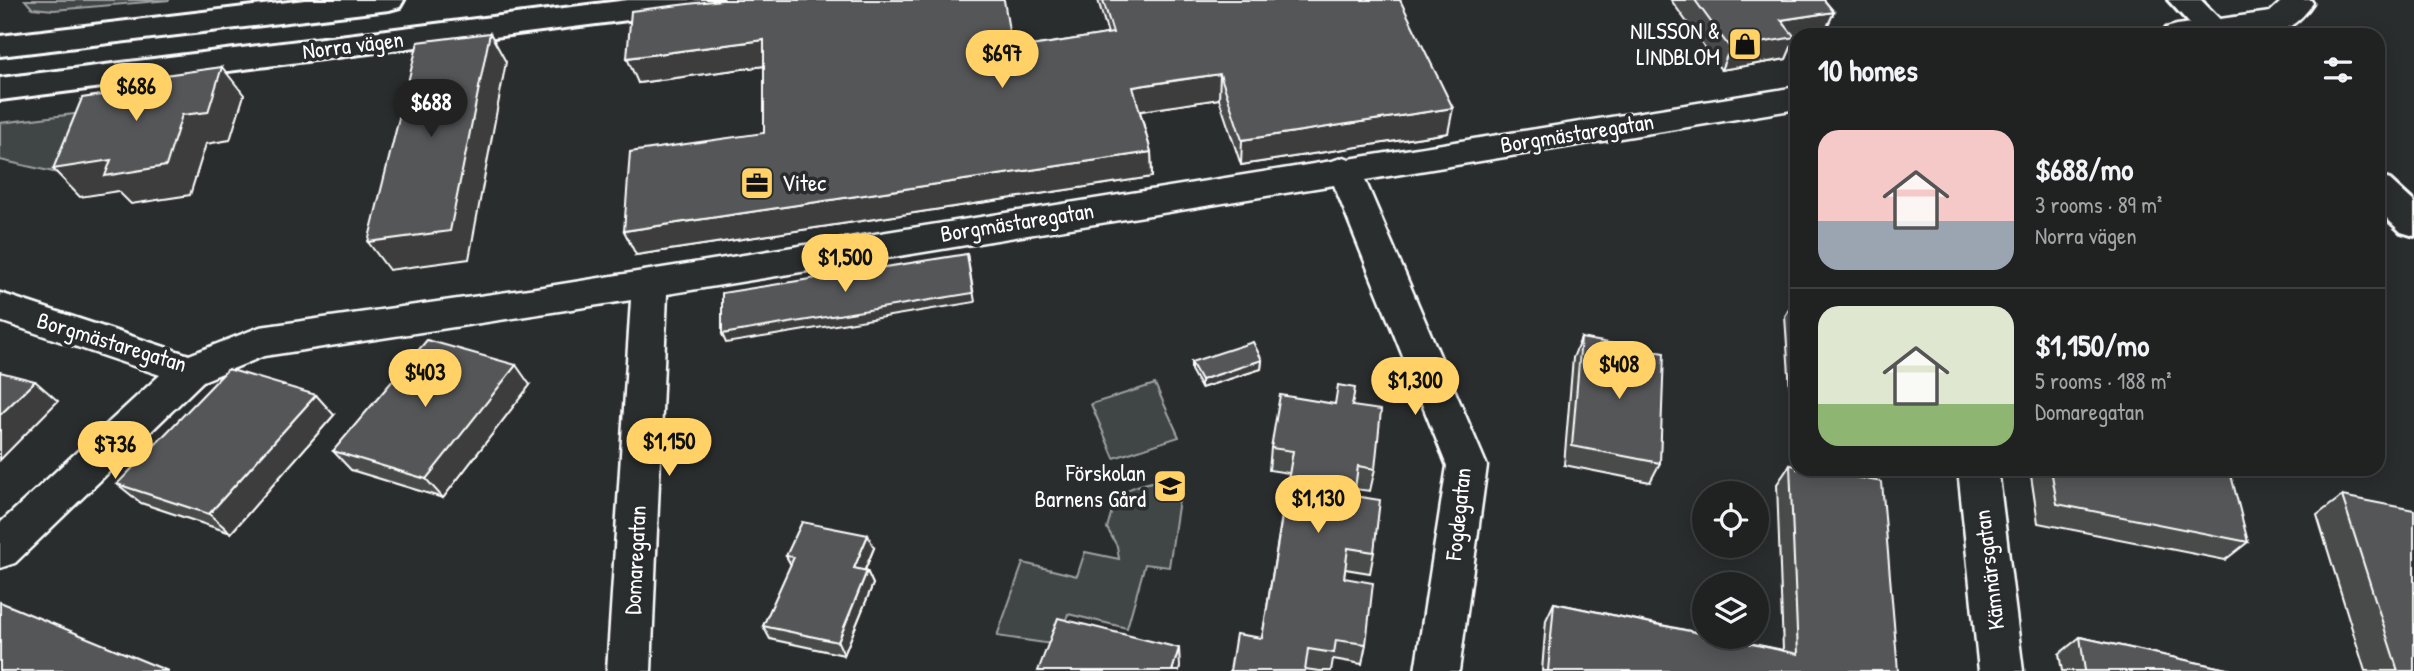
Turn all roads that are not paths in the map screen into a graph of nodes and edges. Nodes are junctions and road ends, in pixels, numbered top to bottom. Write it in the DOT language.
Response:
graph roads {
  1 [pos="389,0"];
  2 [pos="707,0"];
  3 [pos="2183,0"];
  4 [pos="2298,3"];
  5 [pos="2212,28"];
  6 [pos="2237,28"];
  7 [pos="0,46"];
  8 [pos="0,89"];
  9 [pos="1787,99"];
  10 [pos="1344,169"];
  11 [pos="2385,196"];
  12 [pos="2414,223"];
  13 [pos="650,282"];
  14 [pos="0,307"];
  15 [pos="190,370"];
  16 [pos="1979,476"];
  17 [pos="0,550"];
  18 [pos="629,671"];
  19 [pos="1437,671"];
  20 [pos="2001,671"];
  1 -- 7 [label="main road, Norra vägen"];
  2 -- 8 [label="main road, Norra vägen"];
  3 -- 5 [label="main road"];
  4 -- 6 [label="street"];
  9 -- 10 [label="street, Borgmästaregatan"];
  10 -- 13 [label="street, Borgmästaregatan"];
  10 -- 19 [label="street, Fogdegatan"];
  11 -- 12 [label="main road"];
  13 -- 15 [label="street, Borgmästaregatan"];
  13 -- 18 [label="street, Domaregatan"];
  14 -- 15 [label="street, Borgmästaregatan"];
  15 -- 17 [label="street"];
  16 -- 20 [label="street, Kämnärsgatan"];
}
